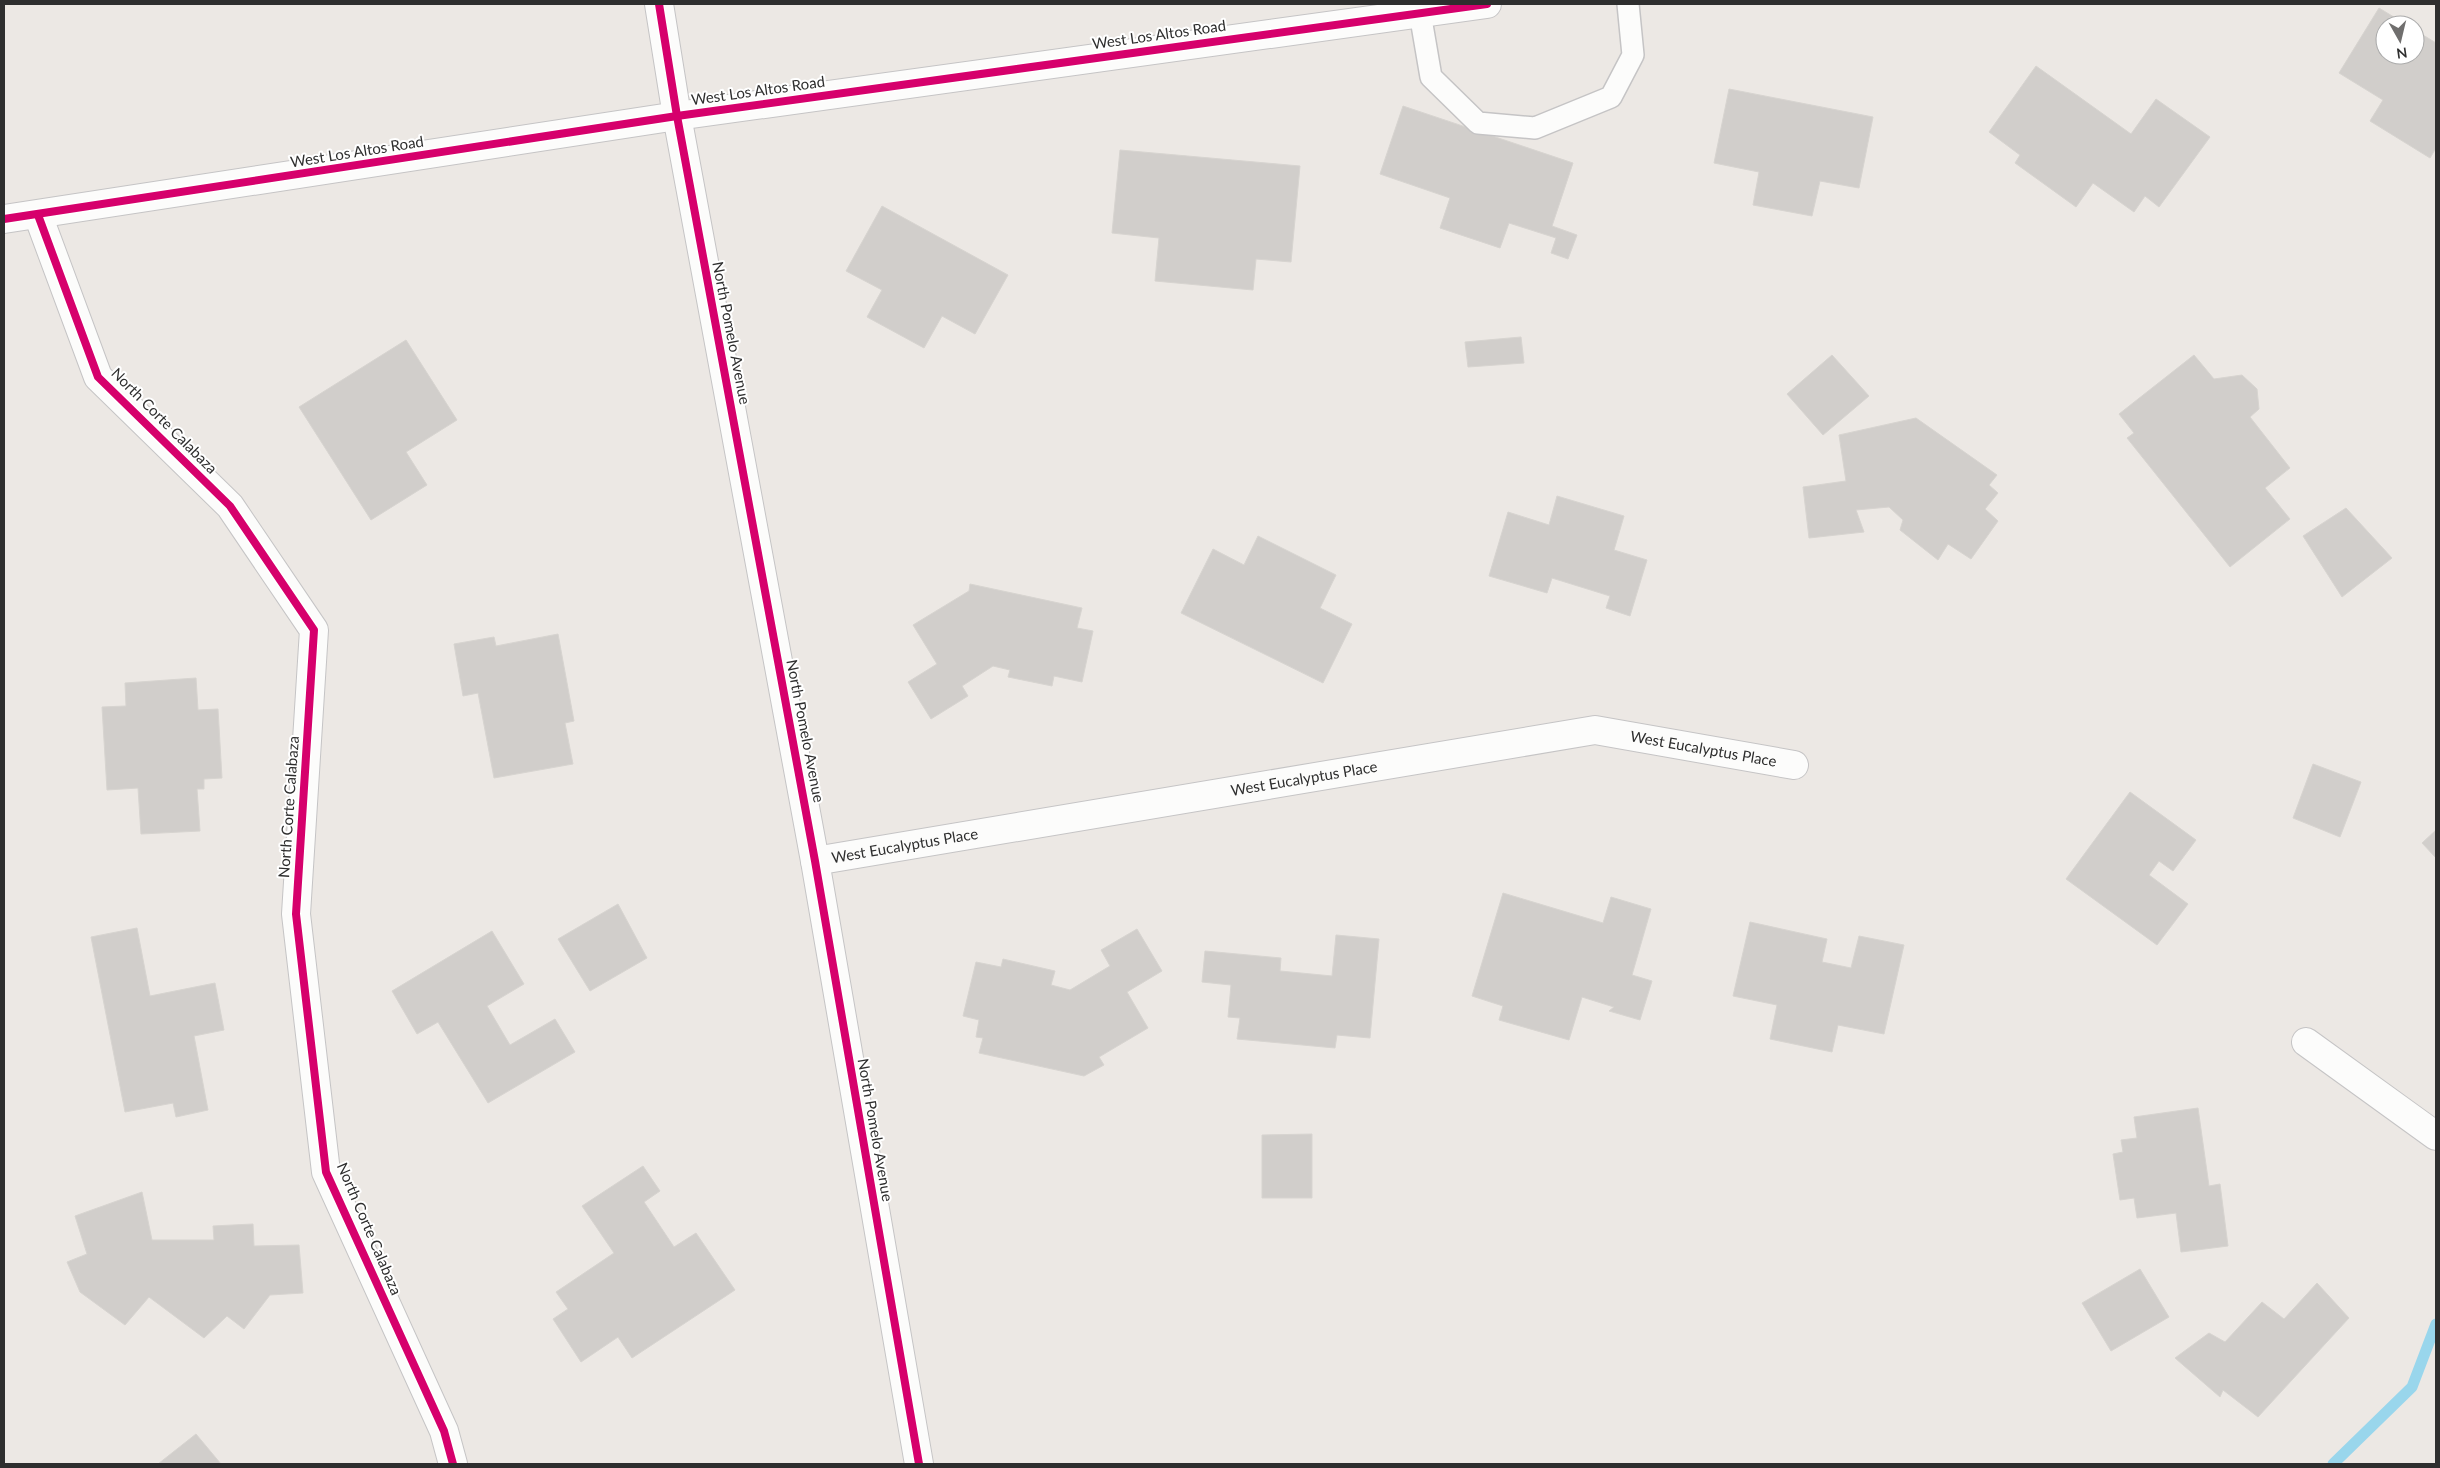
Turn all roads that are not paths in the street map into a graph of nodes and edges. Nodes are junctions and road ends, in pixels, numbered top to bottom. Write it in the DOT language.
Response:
graph roads {
  1 [pos="659,4"];
  2 [pos="1487,4"];
  3 [pos="1628,4"];
  4 [pos="1420,13"];
  5 [pos="677,116"];
  6 [pos="38,215"];
  7 [pos="4,219"];
  8 [pos="1794,765"];
  9 [pos="815,861"];
  10 [pos="2306,1042"];
  11 [pos="2436,1136"];
  12 [pos="453,1464"];
  13 [pos="919,1464"];
  1 -- 5 [label="street, North Pomelo Avenue"];
  2 -- 4 [label="street, West Los Altos Road"];
  3 -- 4 [label="lane"];
  4 -- 5 [label="street, West Los Altos Road"];
  5 -- 6 [label="street, West Los Altos Road"];
  5 -- 9 [label="street, North Pomelo Avenue"];
  6 -- 7 [label="street, West Los Altos Road"];
  6 -- 12 [label="street, North Corte Calabaza"];
  8 -- 9 [label="street, West Eucalyptus Place"];
  9 -- 13 [label="street, North Pomelo Avenue"];
  10 -- 11 [label="street"];
}
